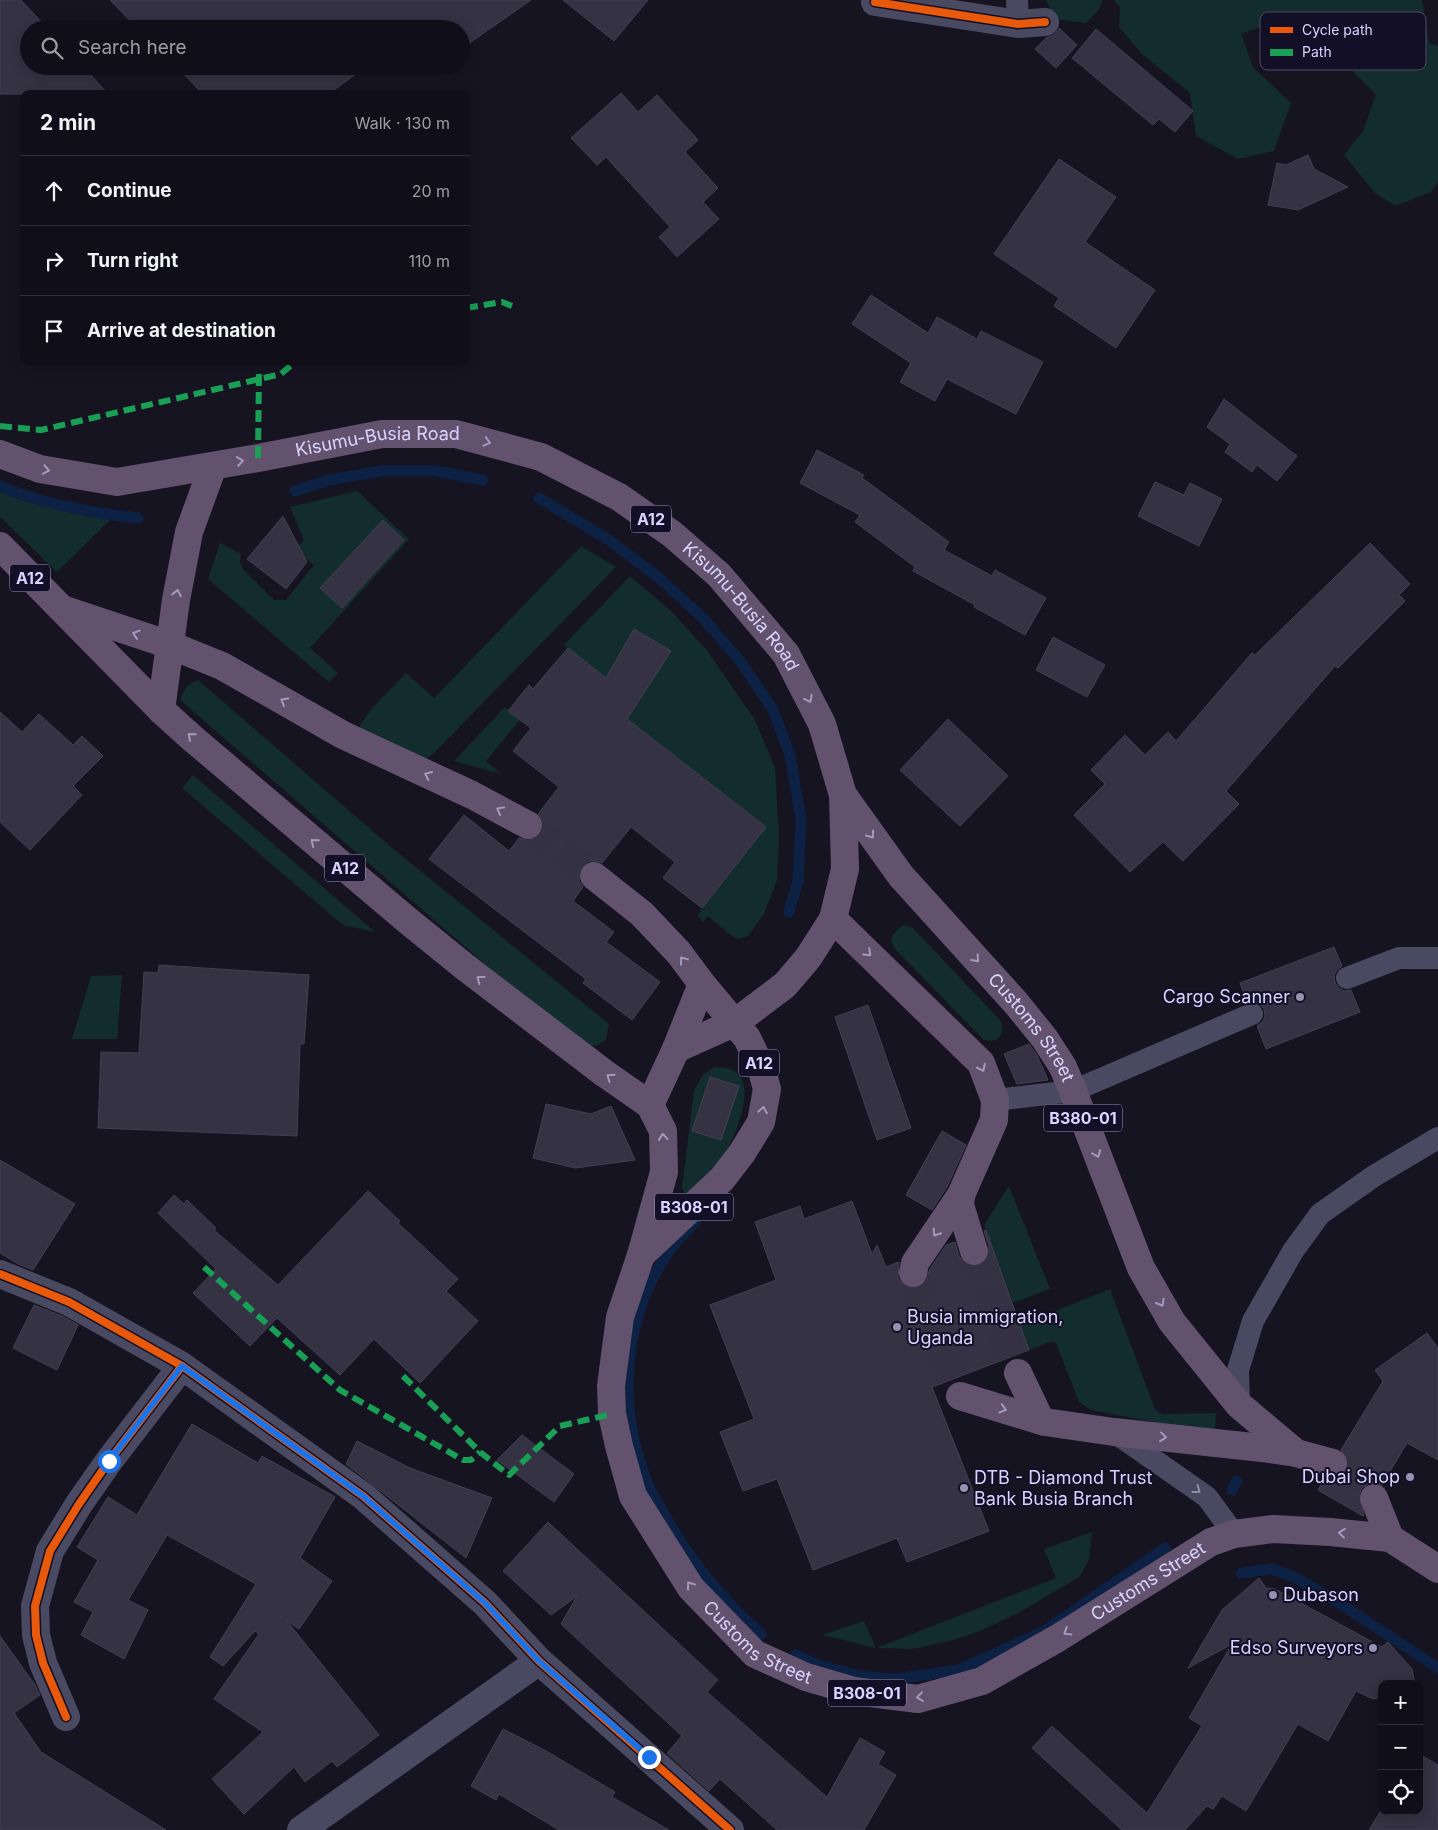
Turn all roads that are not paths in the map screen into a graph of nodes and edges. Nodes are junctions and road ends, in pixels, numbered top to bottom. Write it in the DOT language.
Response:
graph roads {
  1 [pos="875,2"];
  2 [pos="1018,12"];
  3 [pos="1045,22"];
  4 [pos="0,454"];
  5 [pos="213,466"];
  6 [pos="0,546"];
  7 [pos="61,609"];
  8 [pos="170,645"];
  9 [pos="161,710"];
  10 [pos="843,795"];
  11 [pos="528,825"];
  12 [pos="594,876"];
  13 [pos="833,919"];
  14 [pos="1438,958"];
  15 [pos="1347,978"];
  16 [pos="702,984"];
  17 [pos="1252,1014"];
  18 [pos="736,1022"];
  19 [pos="676,1049"];
  20 [pos="1073,1091"];
  21 [pos="995,1100"];
  22 [pos="650,1105"];
  23 [pos="1438,1138"];
  24 [pos="742,1153"];
  25 [pos="664,1172"];
  26 [pos="961,1195"];
  27 [pos="974,1252"];
  28 [pos="641,1255"];
  29 [pos="913,1272"];
  30 [pos="0,1274"];
  31 [pos="182,1366"];
  32 [pos="1018,1373"];
  33 [pos="960,1396"];
  34 [pos="1239,1405"];
  35 [pos="1042,1421"];
  36 [pos="1114,1432"];
  37 [pos="1296,1453"];
  38 [pos="1333,1463"];
  39 [pos="1374,1498"];
  40 [pos="1234,1534"];
  41 [pos="1390,1538"];
  42 [pos="1438,1569"];
  43 [pos="539,1661"];
  44 [pos="66,1717"];
  45 [pos="301,1830"];
  46 [pos="730,1830"];
  1 -- 2 [label="street"];
  2 -- 3 [label="street"];
  4 -- 5 [label="highway, Kisumu-Busia Road / A12, one-way"];
  8 -- 5 [label="highway, one-way"];
  5 -- 10 [label="highway, Kisumu-Busia Road / A12, one-way"];
  6 -- 7 [label="highway, A12"];
  8 -- 7 [label="highway, A12, one-way"];
  7 -- 9 [label="highway, A12"];
  8 -- 9 [label="highway"];
  11 -- 8 [label="highway, A12, one-way"];
  22 -- 9 [label="highway, A12, one-way"];
  10 -- 13 [label="highway, Kisumu-Busia Road / A12"];
  10 -- 20 [label="highway, Customs Street / B380-01, one-way"];
  16 -- 12 [label="highway, A12, one-way"];
  13 -- 18 [label="highway, Kisumu-Busia Road / A12"];
  13 -- 21 [label="highway, one-way"];
  14 -- 15 [label="lane"];
  16 -- 18 [label="highway, A12"];
  16 -- 19 [label="highway"];
  17 -- 20 [label="lane"];
  18 -- 19 [label="highway, Kisumu-Busia Road / A12"];
  24 -- 18 [label="highway, A12, one-way"];
  19 -- 22 [label="highway"];
  20 -- 21 [label="lane"];
  20 -- 34 [label="highway, Customs Street / B380-01, one-way"];
  21 -- 26 [label="highway"];
  25 -- 22 [label="highway, A12, one-way"];
  23 -- 34 [label="lane"];
  24 -- 28 [label="highway, Customs Street / B308-01"];
  25 -- 28 [label="highway, Customs Street / B308-01"];
  26 -- 27 [label="highway"];
  26 -- 29 [label="highway, one-way"];
  40 -- 28 [label="highway, Customs Street / B308-01, one-way"];
  30 -- 31 [label="street"];
  31 -- 43 [label="street"];
  31 -- 44 [label="street"];
  32 -- 35 [label="highway"];
  33 -- 35 [label="highway, Customs Street, one-way"];
  34 -- 37 [label="highway, Customs Street / B380-01"];
  35 -- 36 [label="highway, Customs Street / B380-01"];
  36 -- 37 [label="highway, Customs Street / B380-01, one-way"];
  36 -- 40 [label="lane, Customs Street / B380-01, one-way"];
  37 -- 38 [label="highway, Customs Street / B380-01"];
  39 -- 41 [label="highway"];
  41 -- 40 [label="highway, Customs Street / B308-01, one-way"];
  41 -- 42 [label="highway, Customs Street / B308-01"];
  43 -- 45 [label="street"];
  43 -- 46 [label="street"];
}
